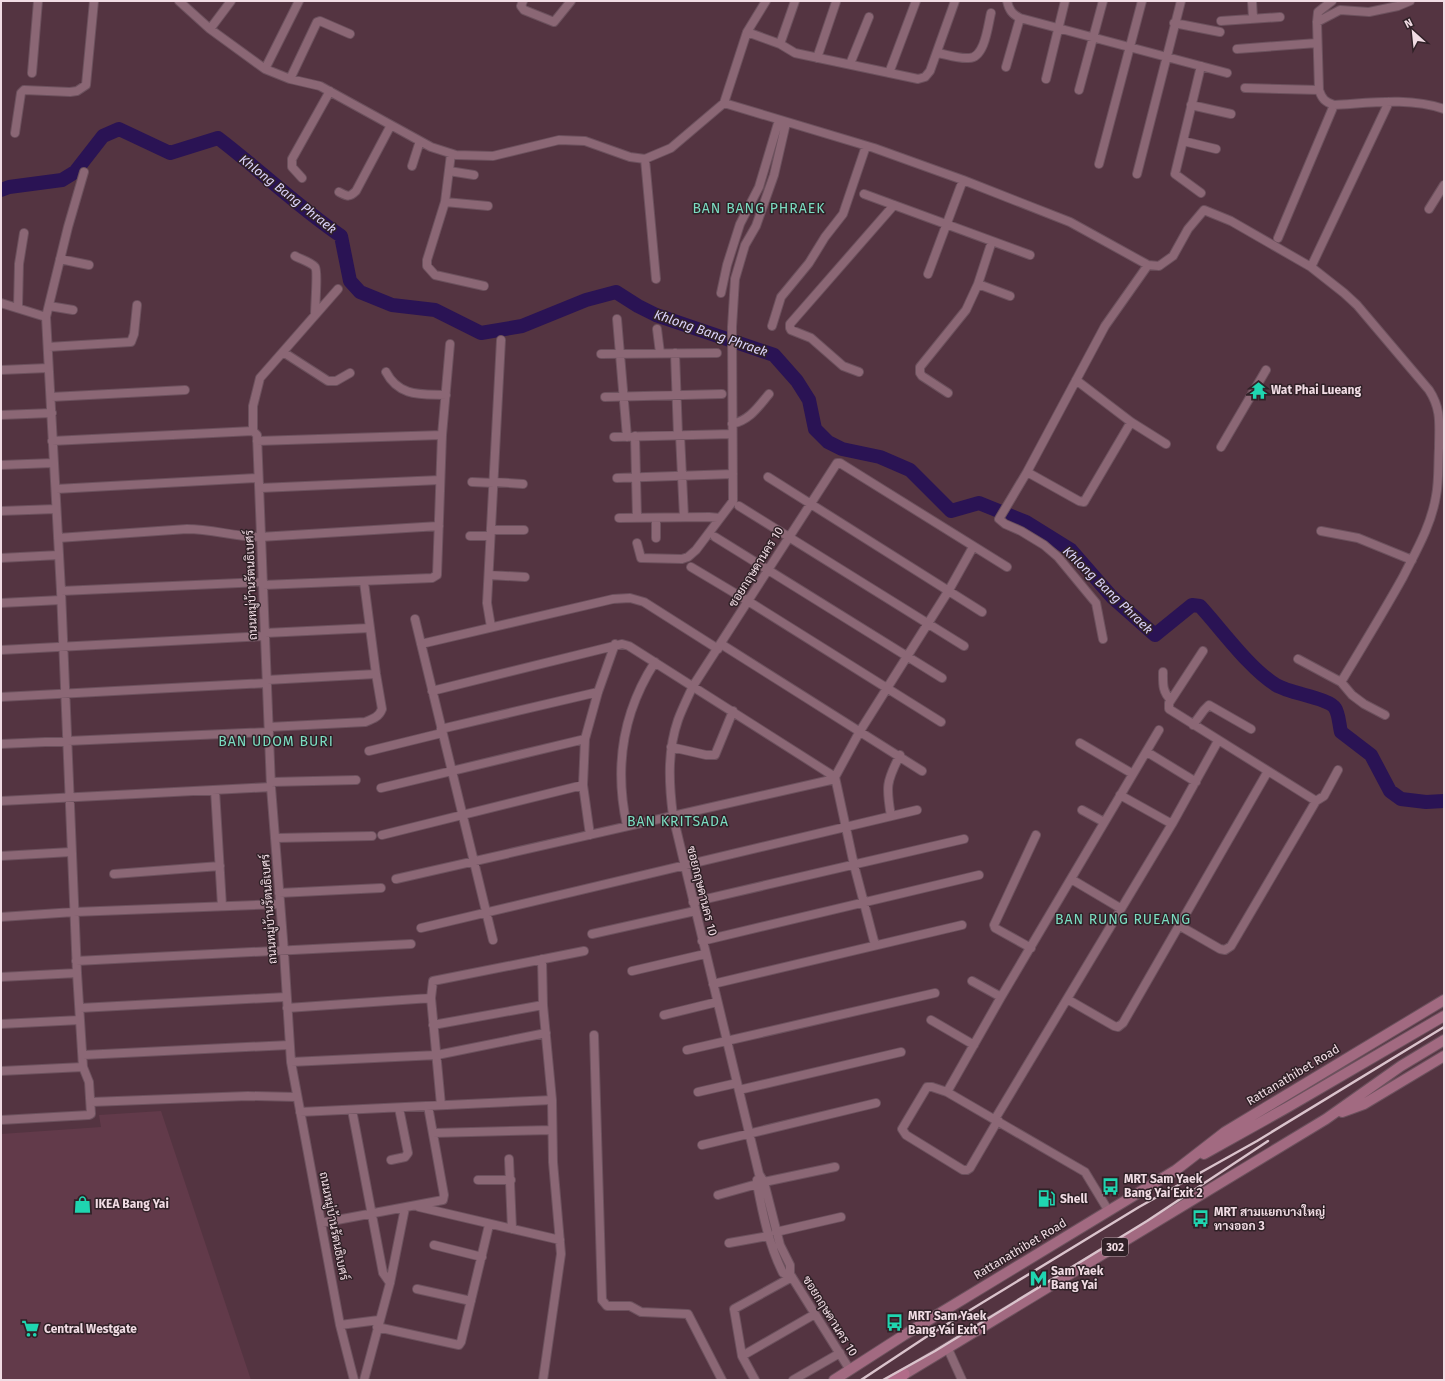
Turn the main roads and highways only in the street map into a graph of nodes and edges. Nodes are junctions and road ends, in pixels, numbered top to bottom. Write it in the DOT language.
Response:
graph roads {
  1 [pos="1444,1000"];
  2 [pos="1444,1016"];
  3 [pos="1444,1040"];
  4 [pos="1444,1056"];
  5 [pos="1326,1119"];
  6 [pos="1176,1170"];
  7 [pos="898,1378"];
  8 [pos="834,1380"];
  1 -- 6 [label="main road, Rattanathibet Road"];
  2 -- 6 [label="main road"];
  3 -- 5 [label="main road, 302"];
  4 -- 5 [label="main road, 302"];
  5 -- 7 [label="main road, 302"];
  6 -- 8 [label="main road, Rattanathibet Road"];
}
